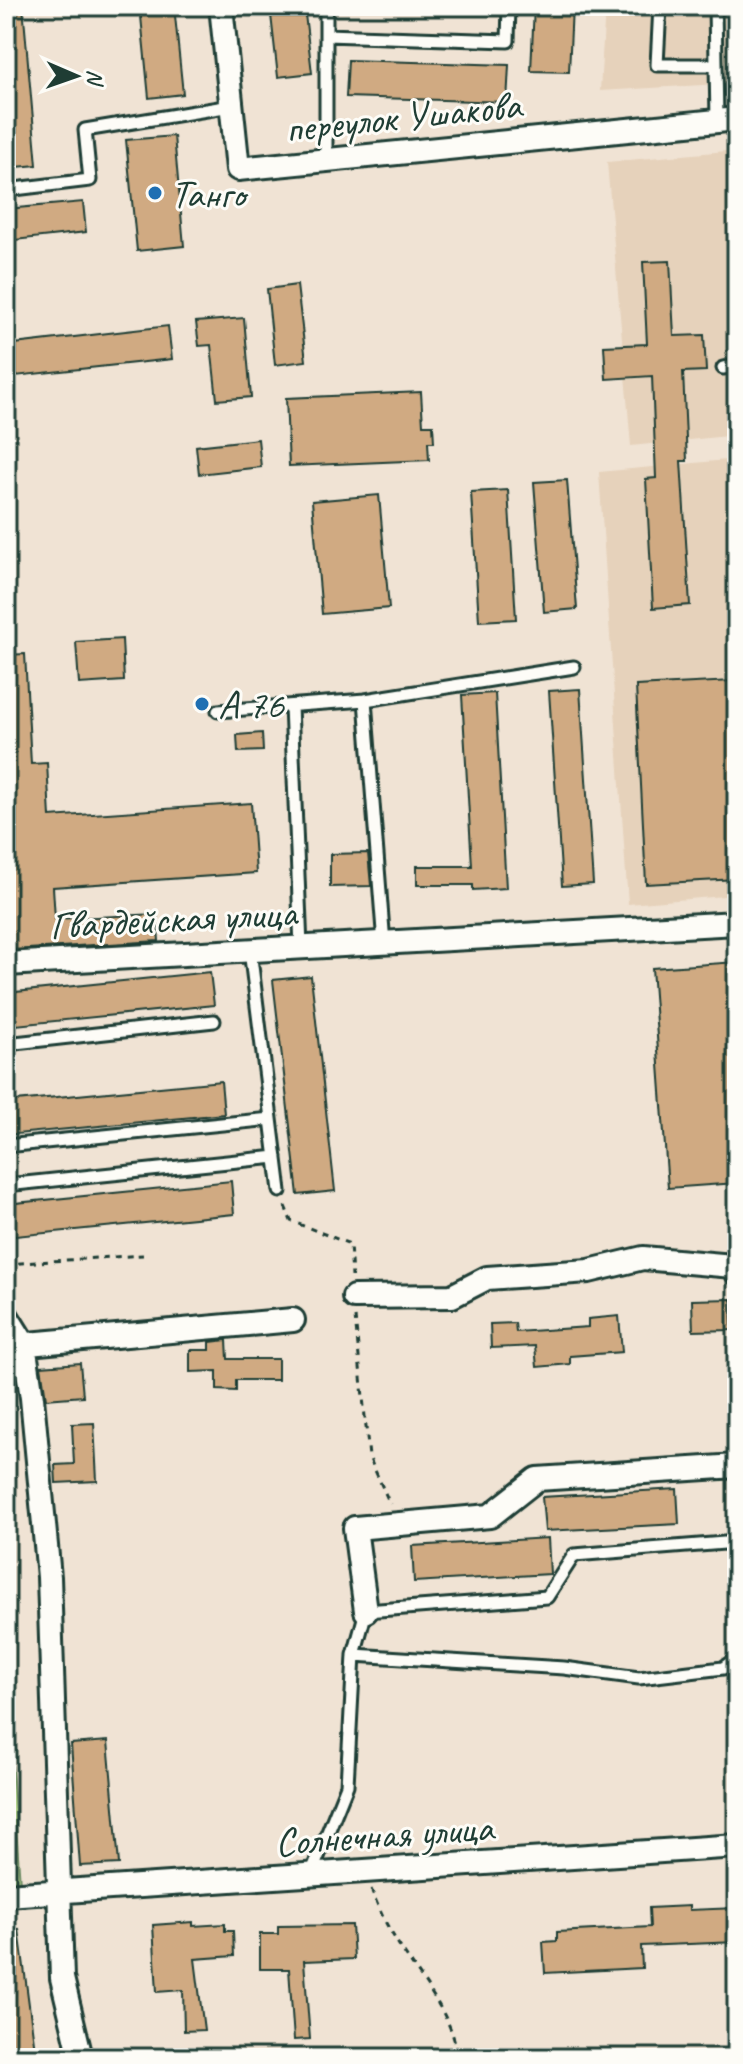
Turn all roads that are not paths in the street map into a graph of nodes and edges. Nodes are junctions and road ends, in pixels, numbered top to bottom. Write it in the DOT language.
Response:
graph roads {
  1 [pos="221,6"];
  2 [pos="326,6"];
  3 [pos="509,6"];
  4 [pos="660,6"];
  5 [pos="715,6"];
  6 [pos="326,35"];
  7 [pos="714,65"];
  8 [pos="231,106"];
  9 [pos="727,120"];
  10 [pos="326,160"];
  11 [pos="6,190"];
  12 [pos="737,366"];
  13 [pos="723,368"];
  14 [pos="574,667"];
  15 [pos="365,700"];
  16 [pos="291,706"];
  17 [pos="218,711"];
  18 [pos="737,923"];
  19 [pos="384,944"];
  20 [pos="301,947"];
  21 [pos="250,950"];
  22 [pos="6,964"];
  23 [pos="214,1021"];
  24 [pos="6,1044"];
  25 [pos="271,1119"];
  26 [pos="6,1146"];
  27 [pos="276,1157"];
  28 [pos="6,1185"];
  29 [pos="280,1191"];
  30 [pos="737,1273"];
  31 [pos="354,1297"];
  32 [pos="6,1315"];
  33 [pos="293,1320"];
  34 [pos="15,1345"];
  35 [pos="737,1466"];
  36 [pos="737,1542"];
  37 [pos="366,1611"];
  38 [pos="354,1655"];
  39 [pos="737,1658"];
  40 [pos="737,1846"];
  41 [pos="311,1875"];
  42 [pos="60,1892"];
  43 [pos="6,1895"];
  44 [pos="81,2058"];
  1 -- 8 [label="street, переулок Ушакова"];
  2 -- 6 [label="lane"];
  3 -- 6 [label="lane"];
  4 -- 7 [label="lane"];
  5 -- 7 [label="lane"];
  6 -- 10 [label="lane"];
  7 -- 9 [label="lane"];
  8 -- 10 [label="street, переулок Ушакова"];
  8 -- 11 [label="lane"];
  9 -- 10 [label="street, переулок Ушакова"];
  12 -- 13 [label="lane"];
  14 -- 15 [label="lane"];
  15 -- 16 [label="lane"];
  15 -- 19 [label="lane"];
  16 -- 17 [label="lane"];
  16 -- 20 [label="lane"];
  18 -- 19 [label="street, Гвардейская улица"];
  19 -- 20 [label="street, Гвардейская улица"];
  20 -- 21 [label="street, Гвардейская улица"];
  21 -- 22 [label="street, Гвардейская улица"];
  21 -- 25 [label="lane"];
  23 -- 24 [label="lane"];
  25 -- 26 [label="lane"];
  25 -- 27 [label="lane"];
  27 -- 28 [label="lane"];
  27 -- 29 [label="lane"];
  30 -- 31 [label="street"];
  32 -- 34 [label="street"];
  33 -- 34 [label="street"];
  34 -- 42 [label="street"];
  35 -- 37 [label="street"];
  36 -- 37 [label="lane"];
  37 -- 38 [label="lane"];
  38 -- 39 [label="lane"];
  38 -- 41 [label="lane"];
  40 -- 41 [label="street, Солнечная улица"];
  41 -- 42 [label="street, Солнечная улица"];
  42 -- 43 [label="street, Солнечная улица"];
  42 -- 44 [label="street"];
}
